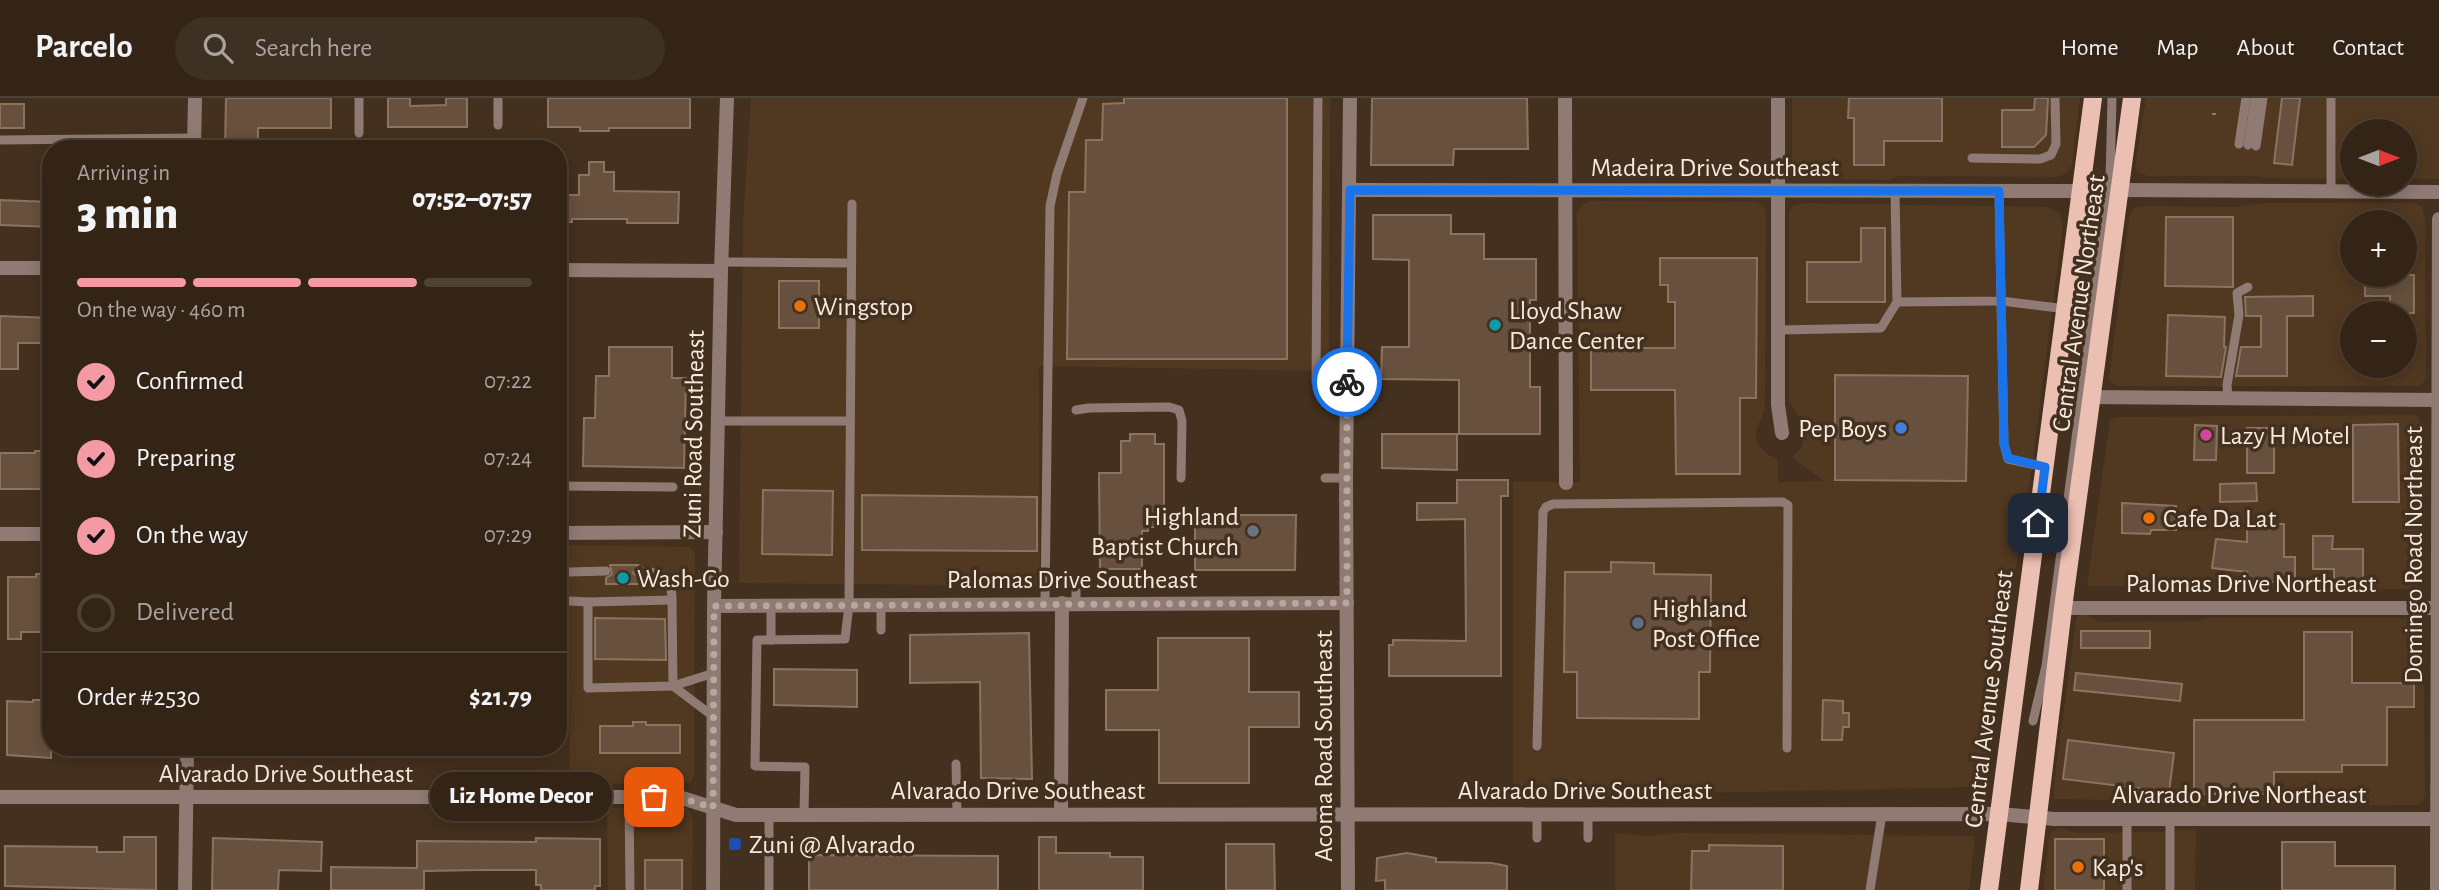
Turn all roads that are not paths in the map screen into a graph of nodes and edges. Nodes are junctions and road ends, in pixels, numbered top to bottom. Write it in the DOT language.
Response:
graph roads {
  1 [pos="195,98"];
  2 [pos="359,98"];
  3 [pos="498,98"];
  4 [pos="1083,98"];
  5 [pos="1318,98"];
  6 [pos="1350,98"];
  7 [pos="1565,98"];
  8 [pos="1778,98"];
  9 [pos="2055,98"];
  10 [pos="2093,98"];
  11 [pos="2112,98"];
  12 [pos="2132,98"];
  13 [pos="2245,98"];
  14 [pos="2255,98"];
  15 [pos="2263,98"];
  16 [pos="2330,98"];
  17 [pos="728,101"];
  18 [pos="498,125"];
  19 [pos="359,133"];
  20 [pos="0,140"];
  21 [pos="194,140"];
  22 [pos="42,141"];
  23 [pos="2248,145"];
  24 [pos="1972,158"];
  25 [pos="1350,190"];
  26 [pos="2120,190"];
  27 [pos="1565,191"];
  28 [pos="1895,191"];
  29 [pos="1999,191"];
  30 [pos="2081,191"];
  31 [pos="2330,191"];
  32 [pos="2439,191"];
  33 [pos="1778,192"];
  34 [pos="852,204"];
  35 [pos="2439,219"];
  36 [pos="850,263"];
  37 [pos="721,266"];
  38 [pos="0,268"];
  39 [pos="42,268"];
  40 [pos="567,270"];
  41 [pos="2248,287"];
  42 [pos="2001,301"];
  43 [pos="1897,302"];
  44 [pos="2066,309"];
  45 [pos="1779,330"];
  46 [pos="1316,382"];
  47 [pos="2091,397"];
  48 [pos="2228,399"];
  49 [pos="2438,400"];
  50 [pos="1076,410"];
  51 [pos="718,421"];
  52 [pos="849,421"];
  53 [pos="1782,433"];
  54 [pos="2045,467"];
  55 [pos="1181,478"];
  56 [pos="1325,478"];
  57 [pos="1346,478"];
  58 [pos="1566,483"];
  59 [pos="567,486"];
  60 [pos="673,487"];
  61 [pos="716,532"];
  62 [pos="567,533"];
  63 [pos="0,534"];
  64 [pos="42,534"];
  65 [pos="606,571"];
  66 [pos="570,572"];
  67 [pos="640,572"];
  68 [pos="1076,583"];
  69 [pos="672,600"];
  70 [pos="570,601"];
  71 [pos="588,602"];
  72 [pos="1045,603"];
  73 [pos="1069,603"];
  74 [pos="1347,603"];
  75 [pos="881,604"];
  76 [pos="771,605"];
  77 [pos="849,605"];
  78 [pos="714,606"];
  79 [pos="2063,608"];
  80 [pos="2438,608"];
  81 [pos="881,630"];
  82 [pos="771,640"];
  83 [pos="713,673"];
  84 [pos="673,686"];
  85 [pos="713,717"];
  86 [pos="2033,721"];
  87 [pos="1537,746"];
  88 [pos="1787,748"];
  89 [pos="187,756"];
  90 [pos="956,764"];
  91 [pos="0,797"];
  92 [pos="629,797"];
  93 [pos="187,798"];
  94 [pos="713,808"];
  95 [pos="769,814"];
  96 [pos="804,814"];
  97 [pos="957,814"];
  98 [pos="1061,814"];
  99 [pos="1882,814"];
  100 [pos="2000,814"];
  101 [pos="1348,815"];
  102 [pos="1537,815"];
  103 [pos="1588,815"];
  104 [pos="2039,818"];
  105 [pos="2127,819"];
  106 [pos="2170,819"];
  107 [pos="2438,819"];
  108 [pos="1537,838"];
  109 [pos="1588,838"];
  110 [pos="185,890"];
  111 [pos="629,890"];
  112 [pos="713,890"];
  113 [pos="769,890"];
  114 [pos="1348,890"];
  115 [pos="1870,890"];
  116 [pos="1989,890"];
  117 [pos="2029,890"];
  118 [pos="2127,890"];
  119 [pos="2170,890"];
  120 [pos="2437,890"];
  1 -- 21 [label="street"];
  2 -- 19 [label="lane"];
  3 -- 18 [label="lane"];
  4 -- 72 [label="lane"];
  5 -- 46 [label="lane"];
  6 -- 25 [label="street, Acoma Road Southeast"];
  7 -- 27 [label="street"];
  8 -- 33 [label="street"];
  9 -- 24 [label="lane"];
  10 -- 30 [label="main road, Central Avenue Southeast"];
  11 -- 86 [label="lane, Central Avenue Southeast"];
  12 -- 26 [label="main road, Central Avenue Northeast"];
  13 -- 23 [label="lane"];
  14 -- 23 [label="lane"];
  15 -- 23 [label="lane"];
  16 -- 31 [label="lane"];
  17 -- 37 [label="street, Zuni Road Southeast"];
  20 -- 22 [label="lane"];
  25 -- 27 [label="street, Madeira Drive Southeast"];
  25 -- 57 [label="street, Acoma Road Southeast"];
  26 -- 31 [label="street"];
  26 -- 47 [label="main road, Central Avenue Northeast"];
  27 -- 33 [label="street, Madeira Drive Southeast"];
  27 -- 58 [label="street"];
  28 -- 29 [label="street, Madeira Drive Southeast"];
  28 -- 33 [label="street, Madeira Drive Southeast"];
  28 -- 43 [label="lane"];
  29 -- 30 [label="street, Madeira Drive Southeast"];
  29 -- 42 [label="lane"];
  30 -- 44 [label="main road, Central Avenue Southeast"];
  31 -- 32 [label="street"];
  33 -- 45 [label="street"];
  34 -- 36 [label="lane"];
  35 -- 49 [label="street, Domingo Road Northeast"];
  36 -- 37 [label="lane"];
  36 -- 52 [label="lane"];
  37 -- 40 [label="street"];
  37 -- 51 [label="street, Zuni Road Southeast"];
  38 -- 39 [label="street"];
  41 -- 48 [label="lane"];
  42 -- 43 [label="lane"];
  42 -- 44 [label="lane"];
  42 -- 54 [label="lane"];
  43 -- 45 [label="lane"];
  44 -- 54 [label="main road, Central Avenue Southeast"];
  45 -- 53 [label="street"];
  47 -- 48 [label="street"];
  47 -- 79 [label="main road, Central Avenue Northeast"];
  48 -- 49 [label="street"];
  49 -- 80 [label="street, Domingo Road Northeast"];
  50 -- 55 [label="lane"];
  51 -- 52 [label="lane"];
  51 -- 61 [label="street, Zuni Road Southeast"];
  52 -- 77 [label="lane"];
  54 -- 100 [label="main road, Central Avenue Southeast"];
  56 -- 57 [label="lane"];
  57 -- 74 [label="street, Acoma Road Southeast"];
  59 -- 60 [label="lane"];
  61 -- 62 [label="street"];
  61 -- 78 [label="street, Zuni Road Southeast"];
  63 -- 64 [label="street"];
  65 -- 66 [label="lane"];
  67 -- 69 [label="lane"];
  68 -- 73 [label="lane"];
  69 -- 71 [label="lane"];
  69 -- 84 [label="lane"];
  70 -- 71 [label="lane"];
  71 -- 84 [label="lane"];
  72 -- 73 [label="street, Palomas Drive Southeast"];
  72 -- 75 [label="street, Palomas Drive Southeast"];
  73 -- 74 [label="street, Palomas Drive Southeast"];
  73 -- 98 [label="street"];
  74 -- 101 [label="street, Acoma Road Southeast"];
  75 -- 77 [label="street, Palomas Drive Southeast"];
  75 -- 81 [label="lane"];
  76 -- 77 [label="street, Palomas Drive Southeast"];
  76 -- 78 [label="street, Palomas Drive Southeast"];
  76 -- 82 [label="lane"];
  77 -- 82 [label="lane"];
  78 -- 83 [label="street, Zuni Road Southeast"];
  79 -- 80 [label="street, Palomas Drive Northeast"];
  79 -- 104 [label="main road, Central Avenue Northeast"];
  80 -- 107 [label="street, Domingo Road Northeast"];
  82 -- 96 [label="lane"];
  83 -- 84 [label="lane"];
  83 -- 85 [label="street, Zuni Road Southeast"];
  84 -- 85 [label="lane"];
  85 -- 94 [label="street, Zuni Road Southeast"];
  87 -- 88 [label="lane"];
  89 -- 93 [label="street"];
  90 -- 97 [label="lane"];
  91 -- 93 [label="street, Alvarado Drive Southeast"];
  92 -- 93 [label="street, Alvarado Drive Southeast"];
  92 -- 94 [label="street, Alvarado Drive Southeast"];
  92 -- 111 [label="lane"];
  93 -- 110 [label="street"];
  94 -- 95 [label="street, Alvarado Drive Southeast"];
  94 -- 112 [label="street, Zuni Road Southeast"];
  95 -- 96 [label="street, Alvarado Drive Southeast"];
  95 -- 113 [label="lane"];
  96 -- 97 [label="street, Alvarado Drive Southeast"];
  97 -- 98 [label="street, Alvarado Drive Southeast"];
  98 -- 101 [label="street, Alvarado Drive Southeast"];
  99 -- 100 [label="street, Alvarado Drive Southeast"];
  99 -- 103 [label="street, Alvarado Drive Southeast"];
  99 -- 115 [label="lane"];
  100 -- 104 [label="street, Alvarado Drive Southeast"];
  100 -- 116 [label="main road, Central Avenue Southeast"];
  101 -- 102 [label="street, Alvarado Drive Southeast"];
  101 -- 114 [label="street, Acoma Road Southeast"];
  102 -- 103 [label="street, Alvarado Drive Southeast"];
  102 -- 108 [label="lane"];
  103 -- 109 [label="lane"];
  104 -- 105 [label="street, Alvarado Drive Northeast"];
  104 -- 117 [label="main road, Central Avenue Northeast"];
  105 -- 106 [label="street, Alvarado Drive Northeast"];
  105 -- 118 [label="lane"];
  106 -- 107 [label="street, Alvarado Drive Northeast"];
  106 -- 119 [label="lane"];
  107 -- 120 [label="street, Domingo Road Northeast"];
}
